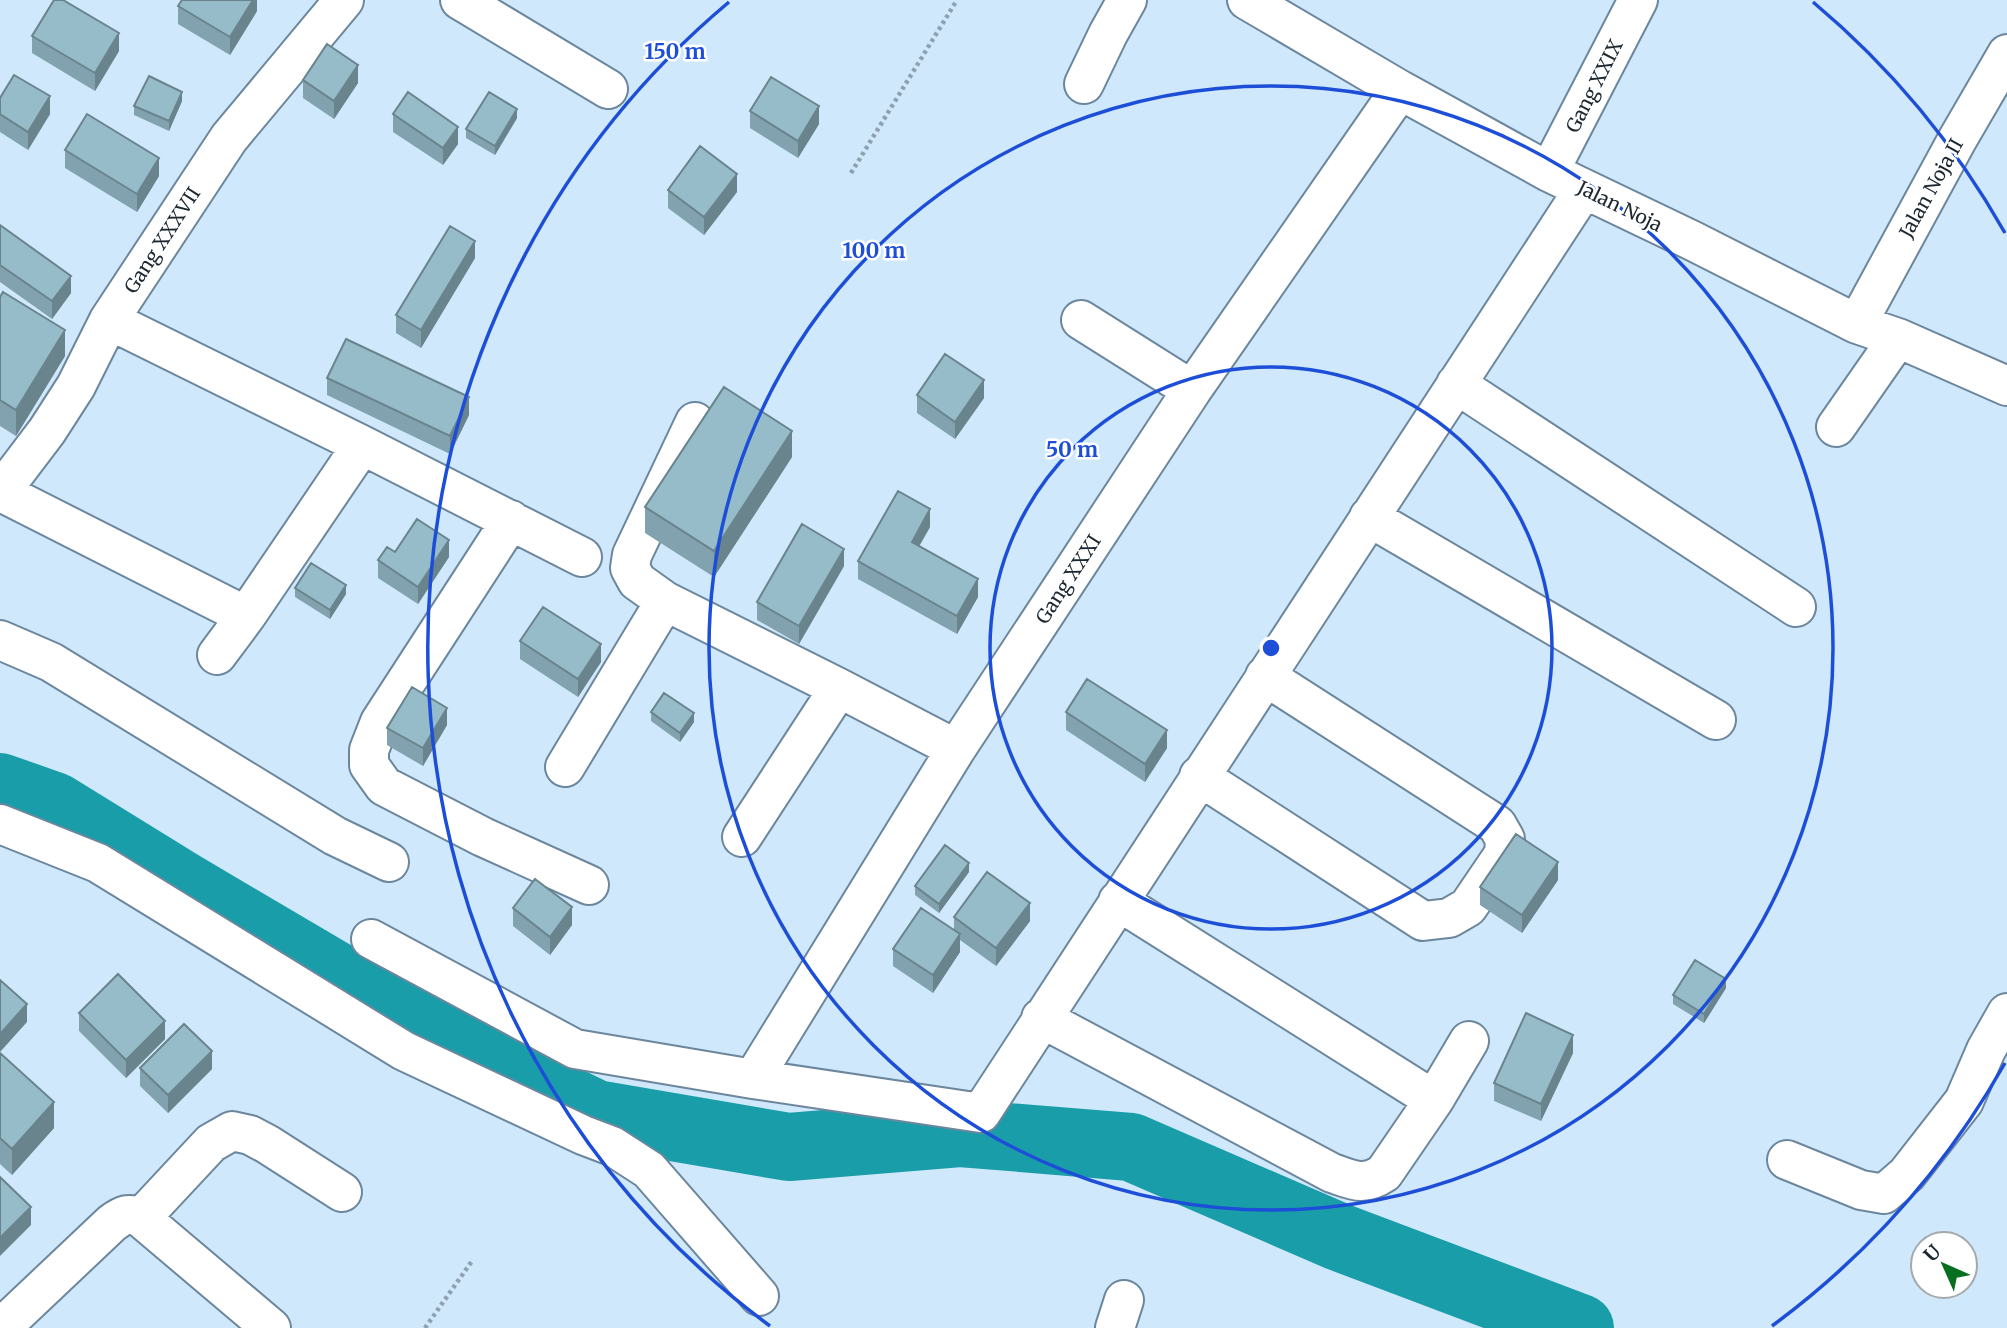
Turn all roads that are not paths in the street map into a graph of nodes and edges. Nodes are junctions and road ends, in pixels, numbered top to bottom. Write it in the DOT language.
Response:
graph roads {
  1 [pos="344,0"];
  2 [pos="460,0"];
  3 [pos="1127,0"];
  4 [pos="1247,0"];
  5 [pos="1638,0"];
  6 [pos="2007,54"];
  7 [pos="1084,84"];
  8 [pos="608,89"];
  9 [pos="1401,90"];
  10 [pos="1549,172"];
  11 [pos="1584,189"];
  12 [pos="109,320"];
  13 [pos="1081,320"];
  14 [pos="1857,324"];
  15 [pos="1898,338"];
  16 [pos="1456,384"];
  17 [pos="2007,386"];
  18 [pos="1192,390"];
  19 [pos="695,422"];
  20 [pos="1836,427"];
  21 [pos="362,445"];
  22 [pos="0,492"];
  23 [pos="1369,517"];
  24 [pos="511,520"];
  25 [pos="582,557"];
  26 [pos="665,601"];
  27 [pos="1796,607"];
  28 [pos="246,616"];
  29 [pos="0,640"];
  30 [pos="217,655"];
  31 [pos="1265,676"];
  32 [pos="839,688"];
  33 [pos="1716,720"];
  34 [pos="956,749"];
  35 [pos="565,767"];
  36 [pos="1199,776"];
  37 [pos="0,824"];
  38 [pos="742,837"];
  39 [pos="389,862"];
  40 [pos="589,885"];
  41 [pos="1118,901"];
  42 [pos="372,939"];
  43 [pos="2007,1013"];
  44 [pos="1041,1018"];
  45 [pos="1469,1041"];
  46 [pos="753,1079"];
  47 [pos="1434,1100"];
  48 [pos="1787,1160"];
  49 [pos="342,1192"];
  50 [pos="141,1218"];
  51 [pos="759,1296"];
  52 [pos="1,1328"];
  53 [pos="271,1328"];
  1 -- 12 [label="street, Gang XXXVII"];
  2 -- 8 [label="street"];
  3 -- 7 [label="street"];
  4 -- 9 [label="street, Jalan Noja"];
  5 -- 10 [label="street, Gang XXIX"];
  6 -- 14 [label="street, Jalan Noja II"];
  9 -- 10 [label="street, Jalan Noja"];
  9 -- 18 [label="street, Gang XXXI"];
  10 -- 11 [label="street, Jalan Noja"];
  11 -- 14 [label="street, Jalan Noja"];
  11 -- 16 [label="street"];
  12 -- 21 [label="street"];
  12 -- 22 [label="street, Gang XXXVII"];
  13 -- 18 [label="street"];
  14 -- 15 [label="street, Jalan Noja"];
  15 -- 17 [label="street, Jalan Noja"];
  15 -- 20 [label="street"];
  16 -- 23 [label="street"];
  16 -- 27 [label="street"];
  18 -- 34 [label="street, Gang XXXI"];
  19 -- 26 [label="street"];
  21 -- 24 [label="street"];
  21 -- 28 [label="street"];
  22 -- 28 [label="street"];
  23 -- 31 [label="street"];
  23 -- 33 [label="street"];
  24 -- 25 [label="street"];
  24 -- 40 [label="street"];
  26 -- 32 [label="street"];
  26 -- 35 [label="street"];
  28 -- 30 [label="street"];
  29 -- 39 [label="street"];
  31 -- 36 [label="street"];
  31 -- 36 [label="street"];
  32 -- 34 [label="street"];
  32 -- 38 [label="street"];
  34 -- 46 [label="street, Gang XXXI"];
  36 -- 41 [label="street"];
  37 -- 51 [label="street"];
  41 -- 44 [label="street"];
  41 -- 47 [label="street"];
  42 -- 46 [label="street"];
  43 -- 48 [label="street"];
  44 -- 46 [label="street"];
  44 -- 47 [label="street"];
  45 -- 47 [label="street"];
  49 -- 50 [label="street"];
  50 -- 52 [label="street"];
  50 -- 53 [label="street"];
}
